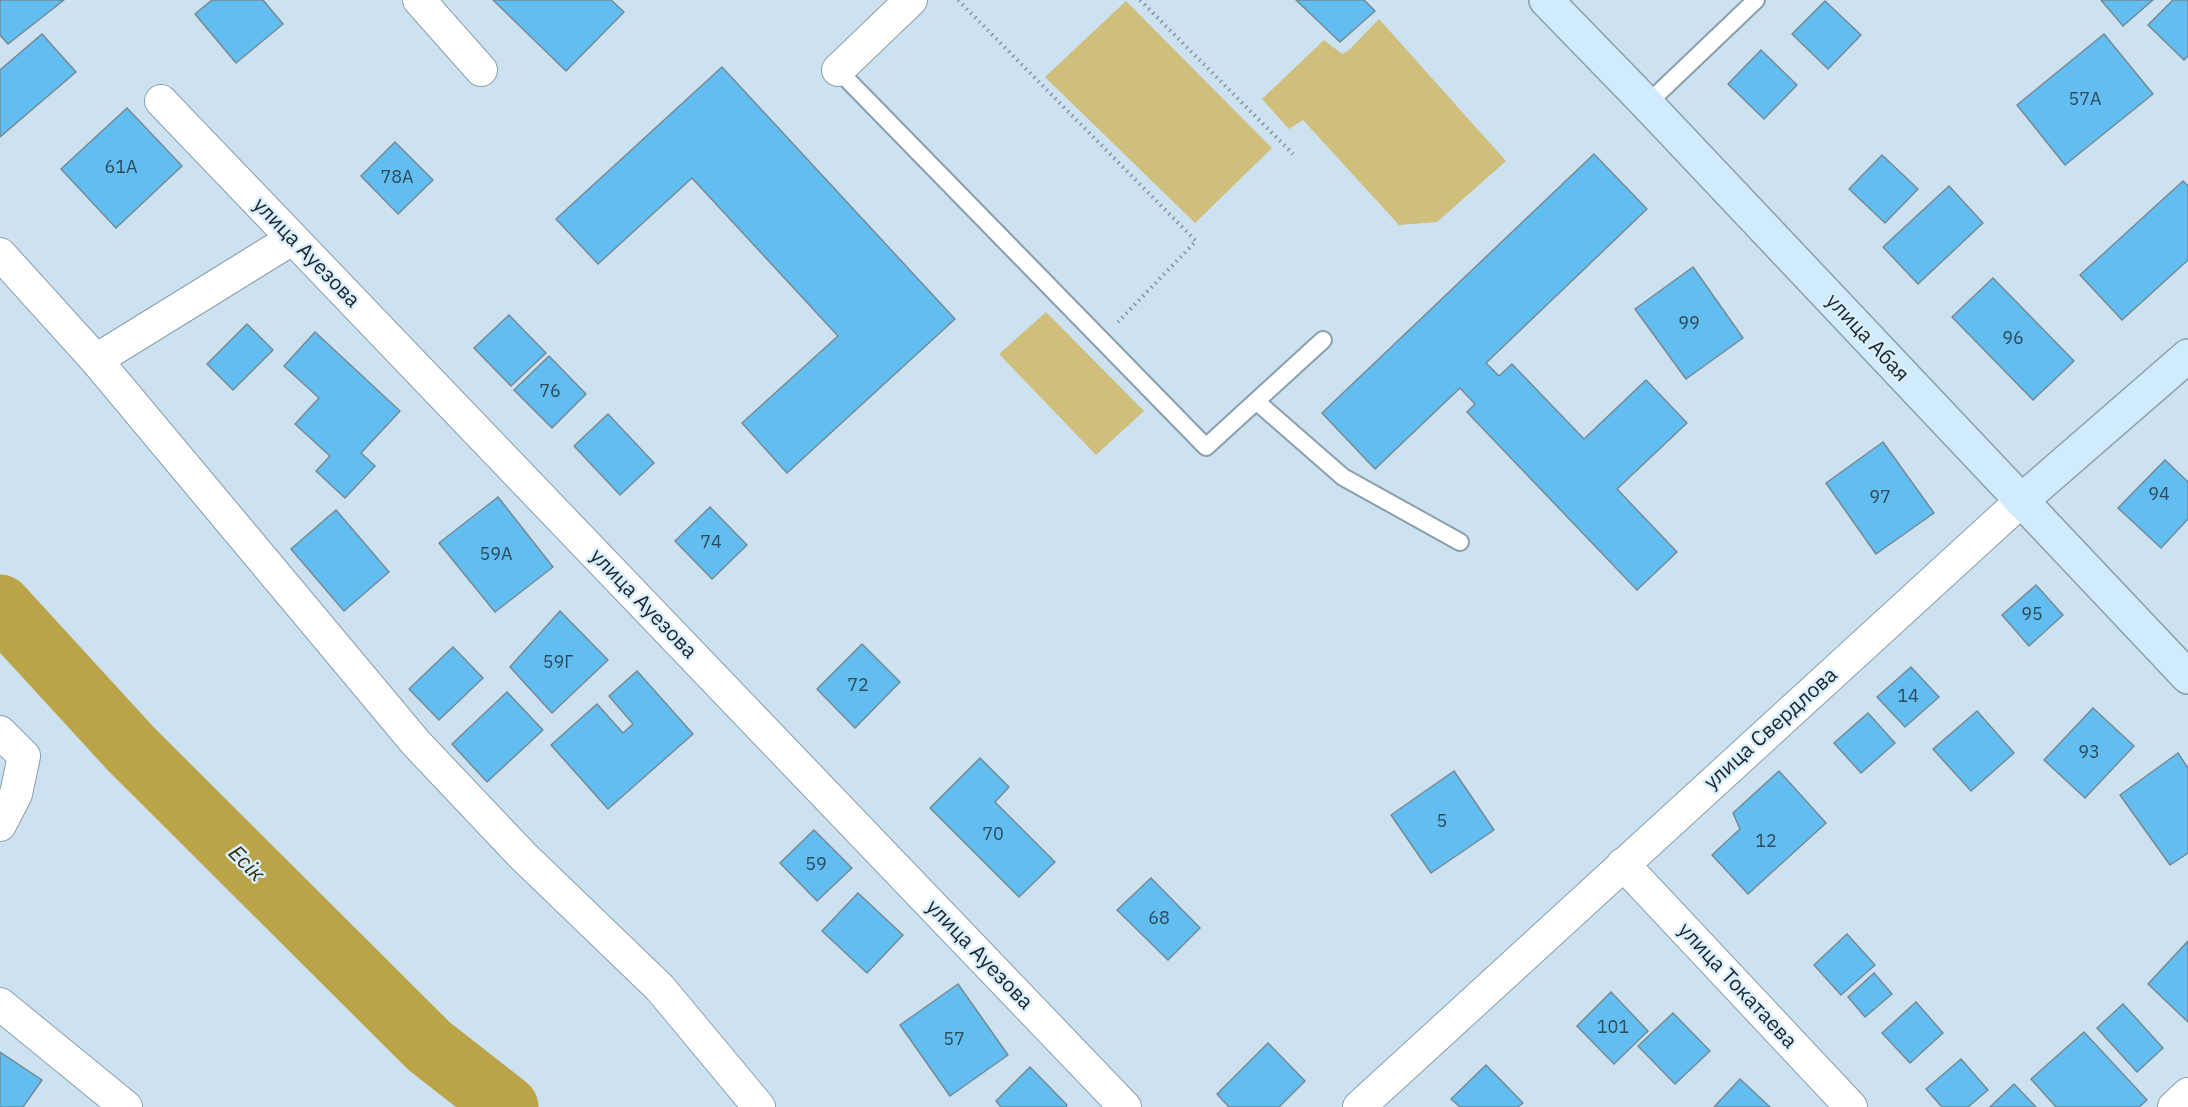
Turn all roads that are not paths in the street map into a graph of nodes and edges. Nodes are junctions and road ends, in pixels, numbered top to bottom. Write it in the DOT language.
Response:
graph roads {
  1 [pos="419,0"];
  2 [pos="911,0"];
  3 [pos="1546,0"];
  4 [pos="1756,0"];
  5 [pos="481,70"];
  6 [pos="838,70"];
  7 [pos="161,101"];
  8 [pos="1647,104"];
  9 [pos="292,239"];
  10 [pos="0,254"];
  11 [pos="1323,340"];
  12 [pos="2188,357"];
  13 [pos="96,360"];
  14 [pos="1256,401"];
  15 [pos="2021,501"];
  16 [pos="1460,542"];
  17 [pos="2188,677"];
  18 [pos="0,732"];
  19 [pos="0,825"];
  20 [pos="1623,864"];
  21 [pos="0,1004"];
  22 [pos="2188,1094"];
  23 [pos="126,1107"];
  24 [pos="759,1107"];
  25 [pos="1125,1107"];
  26 [pos="1359,1107"];
  27 [pos="1851,1107"];
  28 [pos="2174,1107"];
  1 -- 5 [label="street"];
  2 -- 6 [label="street"];
  3 -- 8 [label="street, улица Абая"];
  4 -- 8 [label="lane"];
  6 -- 14 [label="lane"];
  7 -- 9 [label="street, улица Ауезова"];
  8 -- 15 [label="street, улица Абая"];
  9 -- 13 [label="street"];
  9 -- 25 [label="street, улица Ауезова"];
  10 -- 13 [label="street"];
  11 -- 14 [label="lane"];
  12 -- 15 [label="street, улица Свердлова"];
  13 -- 24 [label="street"];
  14 -- 16 [label="lane"];
  15 -- 17 [label="street, улица Абая"];
  15 -- 20 [label="street, улица Свердлова"];
  18 -- 19 [label="street"];
  20 -- 26 [label="street, улица Свердлова"];
  20 -- 27 [label="street, улица Токатаева"];
  21 -- 23 [label="street"];
  22 -- 28 [label="street"];
}
